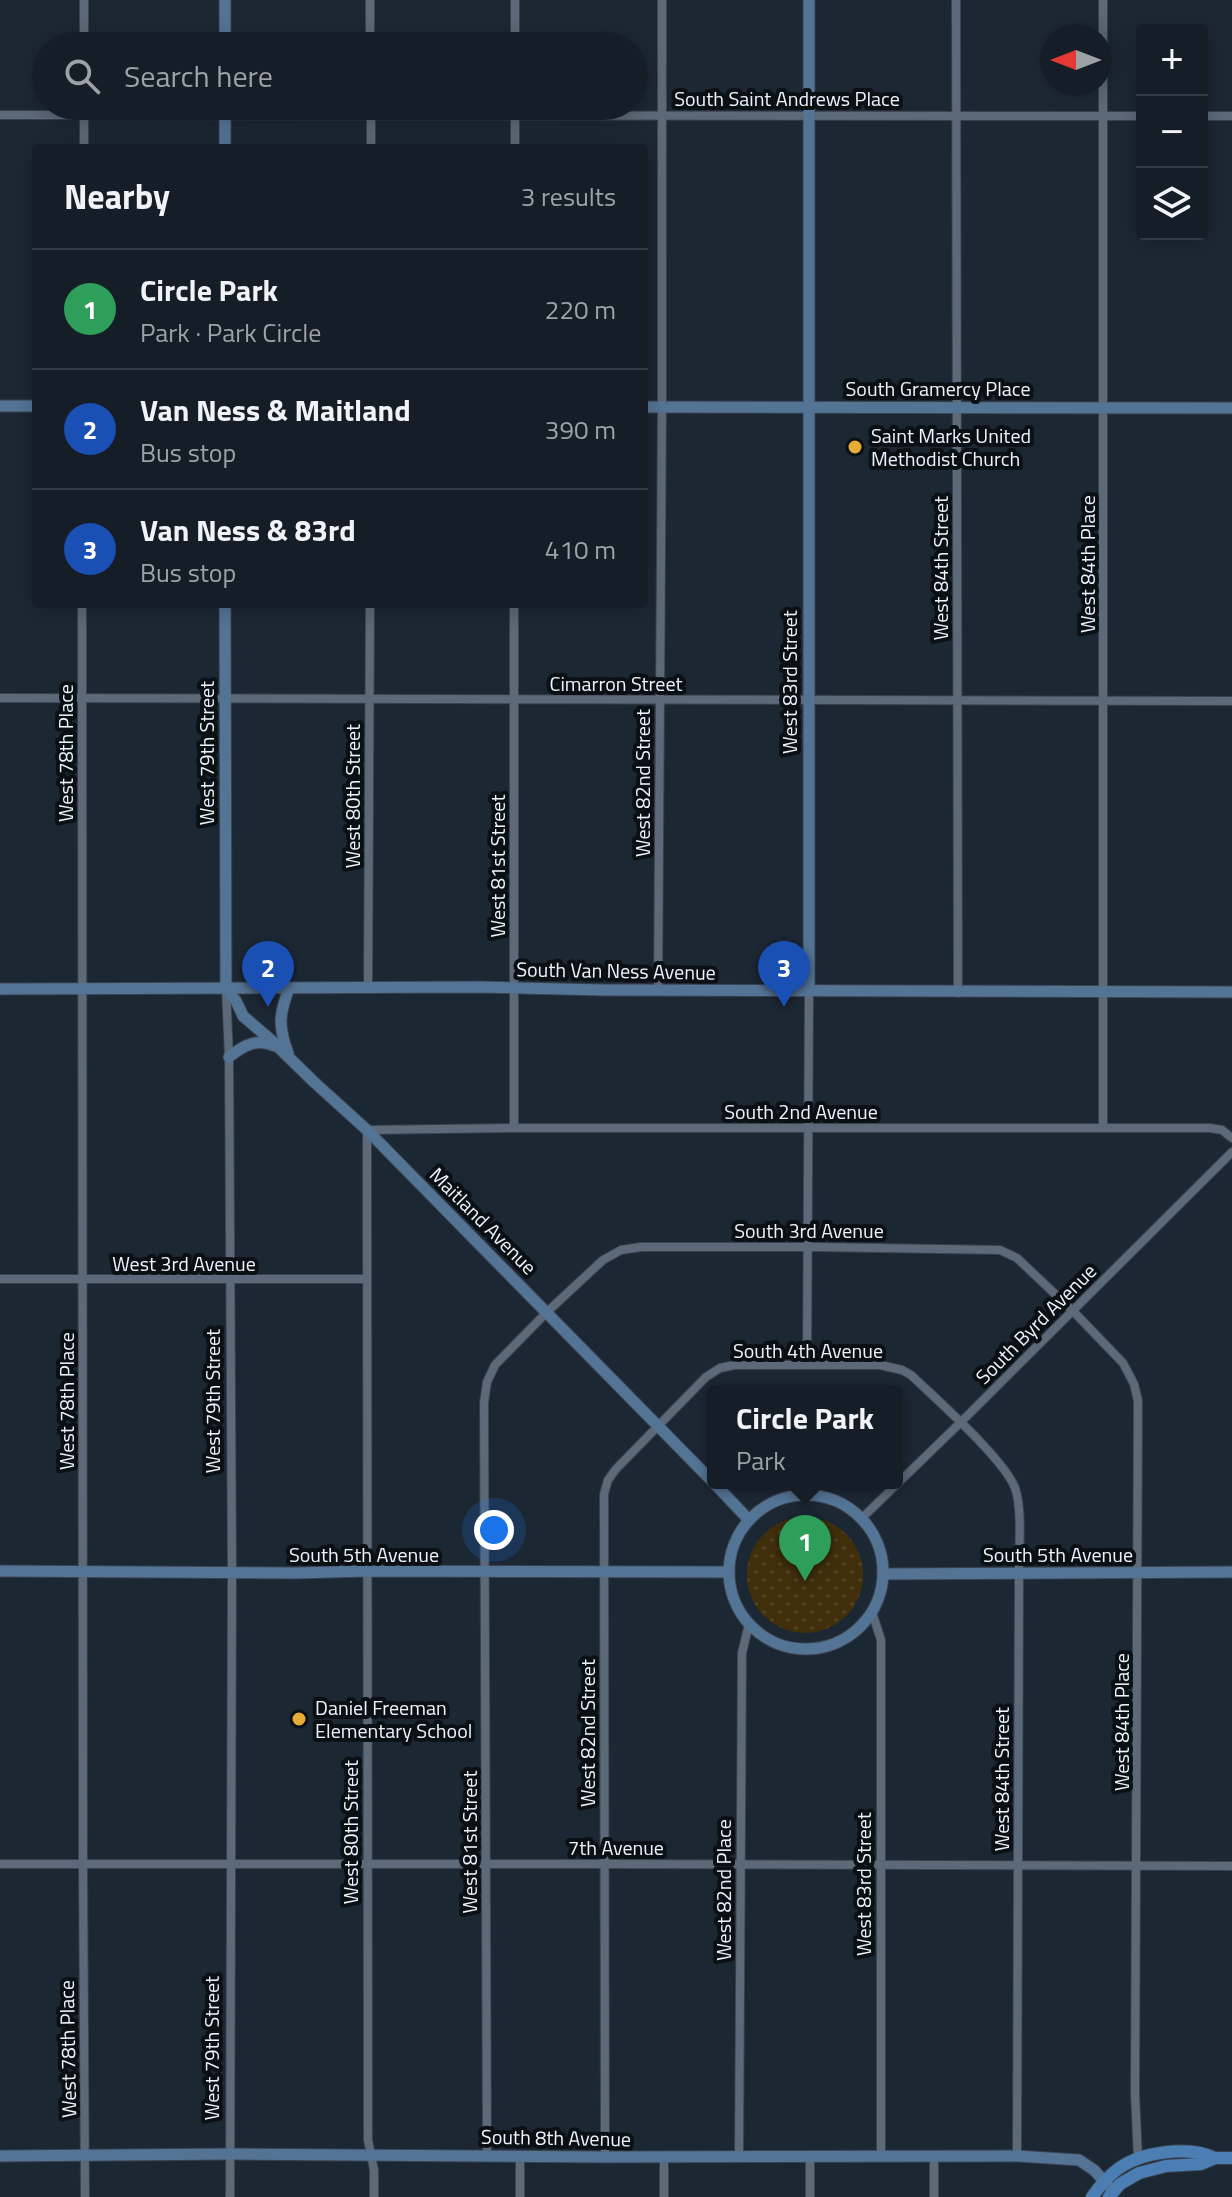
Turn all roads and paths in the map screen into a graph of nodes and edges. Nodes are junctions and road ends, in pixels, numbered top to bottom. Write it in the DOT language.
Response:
graph roads {
  1 [pos="84,0"];
  2 [pos="225,0"];
  3 [pos="370,0"];
  4 [pos="515,0"];
  5 [pos="662,0"];
  6 [pos="809,0"];
  7 [pos="956,0"];
  8 [pos="1103,0"];
  9 [pos="84,32"];
  10 [pos="225,32"];
  11 [pos="370,32"];
  12 [pos="515,32"];
  13 [pos="32,113"];
  14 [pos="0,115"];
  15 [pos="648,115"];
  16 [pos="662,115"];
  17 [pos="809,115"];
  18 [pos="957,116"];
  19 [pos="1102,116"];
  20 [pos="1136,116"];
  21 [pos="1208,116"];
  22 [pos="1232,116"];
  23 [pos="84,120"];
  24 [pos="225,120"];
  25 [pos="371,120"];
  26 [pos="515,120"];
  27 [pos="84,144"];
  28 [pos="225,144"];
  29 [pos="371,144"];
  30 [pos="515,144"];
  31 [pos="0,406"];
  32 [pos="32,406"];
  33 [pos="648,407"];
  34 [pos="662,407"];
  35 [pos="808,407"];
  36 [pos="957,407"];
  37 [pos="1103,408"];
  38 [pos="1232,408"];
  39 [pos="82,608"];
  40 [pos="225,608"];
  41 [pos="370,608"];
  42 [pos="514,608"];
  43 [pos="0,698"];
  44 [pos="225,698"];
  45 [pos="370,698"];
  46 [pos="82,699"];
  47 [pos="513,700"];
  48 [pos="659,700"];
  49 [pos="808,700"];
  50 [pos="957,700"];
  51 [pos="1105,701"];
  52 [pos="1232,701"];
  53 [pos="226,988"];
  54 [pos="289,988"];
  55 [pos="368,988"];
  56 [pos="0,989"];
  57 [pos="83,989"];
  58 [pos="514,989"];
  59 [pos="658,990"];
  60 [pos="809,991"];
  61 [pos="1232,992"];
  62 [pos="958,993"];
  63 [pos="1103,993"];
  64 [pos="285,1053"];
  65 [pos="229,1057"];
  66 [pos="514,1128"];
  67 [pos="807,1128"];
  68 [pos="1103,1128"];
  69 [pos="367,1130"];
  70 [pos="1232,1138"];
  71 [pos="1232,1152"];
  72 [pos="807,1247"];
  73 [pos="0,1279"];
  74 [pos="83,1279"];
  75 [pos="367,1279"];
  76 [pos="231,1280"];
  77 [pos="1072,1310"];
  78 [pos="547,1312"];
  79 [pos="807,1365"];
  80 [pos="960,1423"];
  81 [pos="657,1424"];
  82 [pos="707,1477"];
  83 [pos="903,1478"];
  84 [pos="719,1489"];
  85 [pos="892,1489"];
  86 [pos="862,1518"];
  87 [pos="749,1520"];
  88 [pos="0,1571"];
  89 [pos="83,1571"];
  90 [pos="367,1571"];
  91 [pos="729,1572"];
  92 [pos="1019,1572"];
  93 [pos="1232,1572"];
  94 [pos="232,1573"];
  95 [pos="486,1573"];
  96 [pos="603,1573"];
  97 [pos="1139,1573"];
  98 [pos="883,1574"];
  99 [pos="872,1612"];
  100 [pos="749,1624"];
  101 [pos="0,1864"];
  102 [pos="83,1864"];
  103 [pos="367,1864"];
  104 [pos="486,1864"];
  105 [pos="605,1864"];
  106 [pos="739,1864"];
  107 [pos="230,1865"];
  108 [pos="1018,1865"];
  109 [pos="882,1866"];
  110 [pos="1137,1866"];
  111 [pos="1232,1866"];
  112 [pos="230,2154"];
  113 [pos="487,2155"];
  114 [pos="0,2156"];
  115 [pos="85,2156"];
  116 [pos="371,2156"];
  117 [pos="520,2156"];
  118 [pos="1017,2156"];
  119 [pos="605,2157"];
  120 [pos="664,2157"];
  121 [pos="739,2157"];
  122 [pos="810,2157"];
  123 [pos="881,2157"];
  124 [pos="934,2157"];
  125 [pos="1138,2158"];
  126 [pos="1215,2158"];
  127 [pos="1232,2158"];
  128 [pos="1109,2190"];
  129 [pos="85,2197"];
  130 [pos="230,2197"];
  131 [pos="374,2197"];
  132 [pos="520,2197"];
  133 [pos="664,2197"];
  134 [pos="810,2197"];
  135 [pos="934,2197"];
  136 [pos="1092,2197"];
  1 -- 9 [label="street"];
  2 -- 10 [label="street"];
  3 -- 11 [label="street"];
  4 -- 12 [label="street"];
  5 -- 16 [label="street, West 82nd Street"];
  6 -- 17 [label="street, West 83rd Street"];
  7 -- 18 [label="street, West 84th Street"];
  8 -- 19 [label="street, West 84th Place"];
  13 -- 14 [label="street, South Saint Andrews Place"];
  15 -- 16 [label="street, South Saint Andrews Place"];
  16 -- 17 [label="street, South Saint Andrews Place"];
  16 -- 34 [label="street, West 82nd Street"];
  17 -- 18 [label="street, South Saint Andrews Place"];
  17 -- 35 [label="street, West 83rd Street"];
  18 -- 19 [label="street, South Saint Andrews Place"];
  18 -- 36 [label="street, West 84th Street"];
  19 -- 20 [label="street, South Saint Andrews Place"];
  19 -- 37 [label="street, West 84th Place"];
  21 -- 22 [label="street"];
  23 -- 27 [label="street"];
  24 -- 28 [label="street"];
  25 -- 29 [label="street"];
  26 -- 30 [label="street"];
  31 -- 32 [label="street"];
  33 -- 34 [label="street, South Gramercy Place"];
  34 -- 35 [label="street, South Gramercy Place"];
  34 -- 48 [label="street, West 82nd Street"];
  35 -- 36 [label="street, South Gramercy Place"];
  35 -- 49 [label="street, West 83rd Street"];
  36 -- 37 [label="street, South Gramercy Place"];
  36 -- 50 [label="street, West 84th Street"];
  37 -- 38 [label="street, South Gramercy Place"];
  37 -- 51 [label="street, West 84th Place"];
  39 -- 46 [label="street, West 78th Place"];
  40 -- 44 [label="street, West 79th Street"];
  41 -- 45 [label="street, West 80th Street"];
  42 -- 47 [label="street, West 81st Street"];
  43 -- 46 [label="street, Cimarron Street"];
  44 -- 45 [label="street, Cimarron Street"];
  44 -- 46 [label="street, Cimarron Street"];
  44 -- 53 [label="street, West 79th Street"];
  45 -- 47 [label="street, Cimarron Street"];
  45 -- 55 [label="street, West 80th Street"];
  46 -- 57 [label="street, West 78th Place"];
  47 -- 48 [label="street, Cimarron Street"];
  47 -- 58 [label="street, West 81st Street"];
  48 -- 49 [label="street, Cimarron Street"];
  48 -- 59 [label="street, West 82nd Street"];
  49 -- 50 [label="street, Cimarron Street"];
  49 -- 60 [label="street, West 83rd Street"];
  50 -- 51 [label="street, Cimarron Street"];
  50 -- 62 [label="street, West 84th Street"];
  51 -- 52 [label="street, Cimarron Street"];
  51 -- 63 [label="street, West 84th Place"];
  53 -- 54 [label="street, South Van Ness Avenue"];
  53 -- 57 [label="street, South Van Ness Avenue"];
  53 -- 64 [label="street, Maitland Avenue"];
  53 -- 65 [label="street, West 79th Street"];
  54 -- 55 [label="street, South Van Ness Avenue"];
  54 -- 64 [label="street"];
  55 -- 58 [label="street, South Van Ness Avenue"];
  56 -- 57 [label="street, South Van Ness Avenue"];
  57 -- 74 [label="street, West 78th Place"];
  58 -- 59 [label="street, South Van Ness Avenue"];
  58 -- 66 [label="street, West 81st Street"];
  59 -- 60 [label="street, South Van Ness Avenue"];
  60 -- 62 [label="street, South Van Ness Avenue"];
  60 -- 67 [label="street, West 83rd Street"];
  61 -- 63 [label="street, South Van Ness Avenue"];
  62 -- 63 [label="street, South Van Ness Avenue"];
  63 -- 68 [label="street, West 84th Place"];
  64 -- 65 [label="street"];
  64 -- 69 [label="street, Maitland Avenue"];
  65 -- 76 [label="street, West 79th Street"];
  66 -- 67 [label="street, South 2nd Avenue"];
  66 -- 69 [label="street, South 2nd Avenue"];
  67 -- 68 [label="street, South 2nd Avenue"];
  67 -- 72 [label="street, West 83rd Street"];
  68 -- 70 [label="street, South 2nd Avenue"];
  69 -- 75 [label="street, West 80th Street"];
  69 -- 78 [label="street, Maitland Avenue"];
  71 -- 77 [label="street, South Byrd Avenue"];
  72 -- 77 [label="street, South 3rd Avenue"];
  72 -- 78 [label="street, South 3rd Avenue"];
  72 -- 79 [label="street, West 83rd Street"];
  73 -- 74 [label="street, West 3rd Avenue"];
  74 -- 76 [label="street, West 3rd Avenue"];
  74 -- 89 [label="street, West 78th Place"];
  75 -- 76 [label="street, West 3rd Avenue"];
  75 -- 90 [label="street, West 80th Street"];
  76 -- 94 [label="street, West 79th Street"];
  77 -- 80 [label="street, South Byrd Avenue"];
  77 -- 97 [label="street, West 84th Place"];
  78 -- 81 [label="street, Maitland Avenue"];
  78 -- 95 [label="street, West 81st Street"];
  79 -- 80 [label="street, South 4th Avenue"];
  79 -- 81 [label="street, South 4th Avenue"];
  80 -- 83 [label="street, South Byrd Avenue"];
  80 -- 92 [label="street, West 84th Street"];
  81 -- 82 [label="street, Maitland Avenue"];
  81 -- 96 [label="street, West 82nd Street"];
  84 -- 87 [label="street, Maitland Avenue"];
  85 -- 86 [label="street, South Byrd Avenue"];
  86 -- 87 [label="street"];
  86 -- 98 [label="street"];
  87 -- 91 [label="street"];
  88 -- 89 [label="street, South 5th Avenue"];
  89 -- 94 [label="street, South 5th Avenue"];
  89 -- 102 [label="street, West 78th Place"];
  90 -- 94 [label="street, South 5th Avenue"];
  90 -- 95 [label="street, South 5th Avenue"];
  90 -- 103 [label="street, West 80th Street"];
  91 -- 96 [label="street, South 5th Avenue"];
  91 -- 100 [label="street"];
  92 -- 97 [label="street, South 5th Avenue"];
  92 -- 98 [label="street, South 5th Avenue"];
  92 -- 108 [label="street, West 84th Street"];
  93 -- 97 [label="street, South 5th Avenue"];
  94 -- 107 [label="street, West 79th Street"];
  95 -- 96 [label="street, South 5th Avenue"];
  95 -- 104 [label="street, West 81st Street"];
  96 -- 105 [label="street, West 82nd Street"];
  97 -- 110 [label="street, West 84th Place"];
  98 -- 99 [label="street"];
  99 -- 100 [label="street"];
  99 -- 109 [label="street, West 83rd Street"];
  100 -- 106 [label="street, West 82nd Place"];
  101 -- 102 [label="street, 7th Avenue"];
  102 -- 107 [label="street, 7th Avenue"];
  102 -- 115 [label="street, West 78th Place"];
  103 -- 104 [label="street, 7th Avenue"];
  103 -- 107 [label="street, 7th Avenue"];
  103 -- 116 [label="street, West 80th Street"];
  104 -- 105 [label="street, 7th Avenue"];
  104 -- 113 [label="street, West 81st Street"];
  105 -- 106 [label="street, 7th Avenue"];
  105 -- 119 [label="street, West 82nd Street"];
  106 -- 109 [label="street, 7th Avenue"];
  106 -- 121 [label="street, West 82nd Place"];
  107 -- 112 [label="street, West 79th Street"];
  108 -- 109 [label="street, 7th Avenue"];
  108 -- 110 [label="street, 7th Avenue"];
  108 -- 118 [label="street, West 84th Street"];
  109 -- 123 [label="street, West 83rd Street"];
  110 -- 111 [label="street, 7th Avenue"];
  110 -- 125 [label="street, West 84th Place"];
  112 -- 115 [label="street, South 8th Avenue"];
  112 -- 116 [label="street, South 8th Avenue"];
  112 -- 130 [label="street, West 79th Street"];
  113 -- 116 [label="street, South 8th Avenue"];
  113 -- 117 [label="street, South 8th Avenue"];
  114 -- 115 [label="street, South 8th Avenue"];
  115 -- 129 [label="street, West 78th Place"];
  116 -- 131 [label="street, West 80th Street"];
  117 -- 119 [label="street, South 8th Avenue"];
  117 -- 132 [label="street"];
  118 -- 124 [label="street, South 8th Avenue"];
  118 -- 128 [label="street, South 8th Avenue"];
  119 -- 120 [label="street, South 8th Avenue"];
  120 -- 121 [label="street, South 8th Avenue"];
  120 -- 133 [label="street"];
  121 -- 122 [label="street, South 8th Avenue"];
  122 -- 123 [label="street, South 8th Avenue"];
  122 -- 134 [label="street"];
  123 -- 124 [label="street, South 8th Avenue"];
  124 -- 135 [label="street"];
  125 -- 126 [label="main road"];
  125 -- 128 [label="main road"];
  126 -- 127 [label="main road"];
  126 -- 128 [label="main road"];
  128 -- 136 [label="main road"];
}
